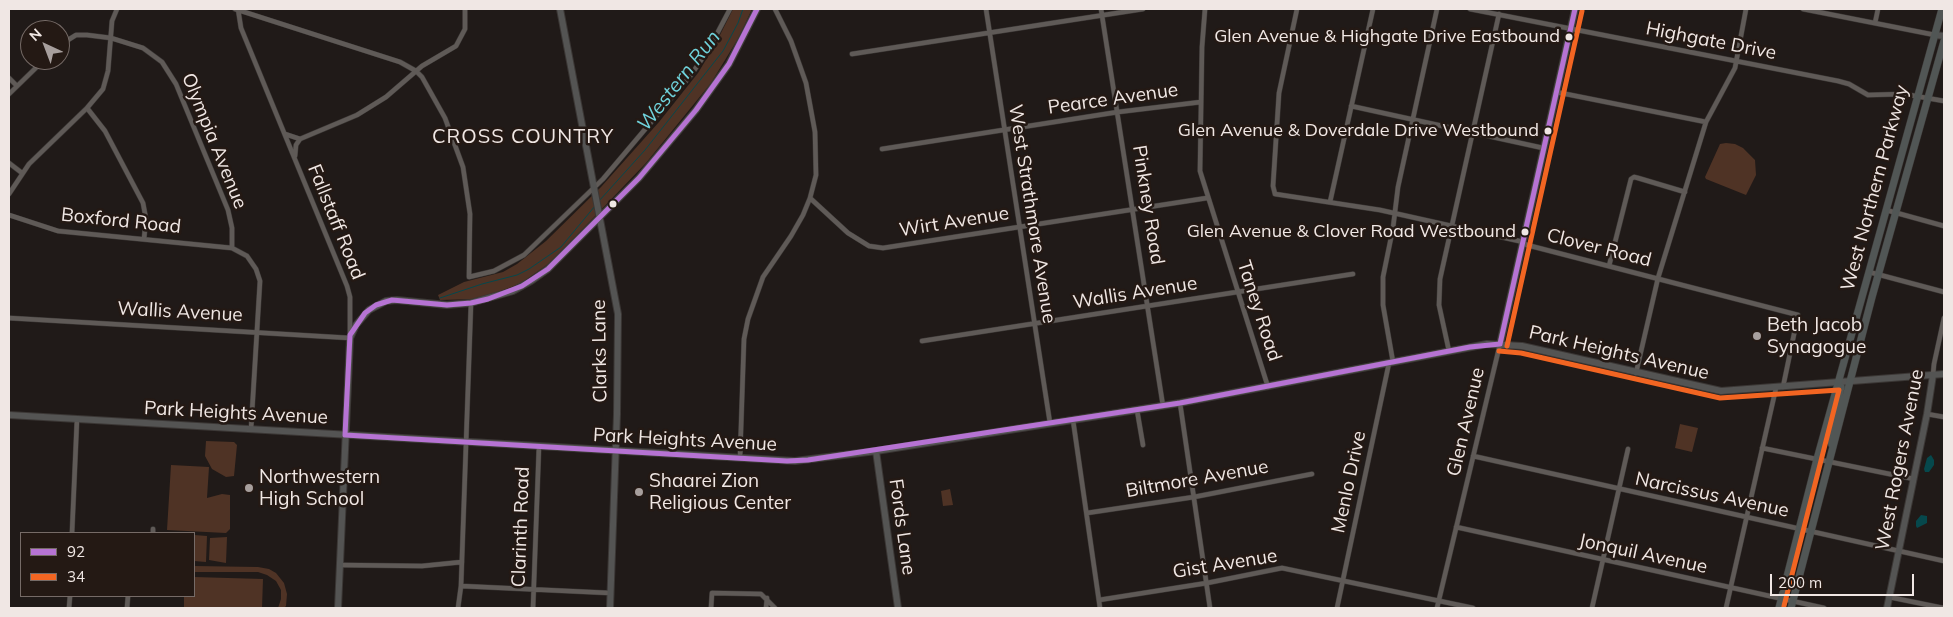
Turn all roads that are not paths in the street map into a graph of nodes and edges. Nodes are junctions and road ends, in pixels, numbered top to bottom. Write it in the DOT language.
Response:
graph roads {
  1 [pos="116,9"];
  2 [pos="237,9"];
  3 [pos="465,9"];
  4 [pos="560,9"];
  5 [pos="730,9"];
  6 [pos="757,9"];
  7 [pos="775,9"];
  8 [pos="986,9"];
  9 [pos="1101,9"];
  10 [pos="1143,9"];
  11 [pos="1205,9"];
  12 [pos="1297,9"];
  13 [pos="1373,9"];
  14 [pos="1437,9"];
  15 [pos="1470,9"];
  16 [pos="1575,9"];
  17 [pos="1746,9"];
  18 [pos="1803,9"];
  19 [pos="1878,9"];
  20 [pos="1942,9"];
  21 [pos="1499,14"];
  22 [pos="1102,15"];
  23 [pos="1875,23"];
  24 [pos="1571,28"];
  25 [pos="990,33"];
  26 [pos="1935,34"];
  27 [pos="1944,36"];
  28 [pos="110,38"];
  29 [pos="70,39"];
  30 [pos="1944,41"];
  31 [pos="852,54"];
  32 [pos="1736,61"];
  33 [pos="34,70"];
  34 [pos="416,71"];
  35 [pos="9,78"];
  36 [pos="17,86"];
  37 [pos="1556,92"];
  38 [pos="9,94"];
  39 [pos="1918,96"];
  40 [pos="1928,98"];
  41 [pos="1944,101"];
  42 [pos="1201,102"];
  43 [pos="1351,106"];
  44 [pos="87,108"];
  45 [pos="1118,112"];
  46 [pos="1413,120"];
  47 [pos="1706,122"];
  48 [pos="1004,130"];
  49 [pos="1473,132"];
  50 [pos="284,133"];
  51 [pos="300,139"];
  52 [pos="1543,148"];
  53 [pos="882,149"];
  54 [pos="294,159"];
  55 [pos="9,163"];
  56 [pos="22,173"];
  57 [pos="595,188"];
  58 [pos="1685,192"];
  59 [pos="9,194"];
  60 [pos="810,198"];
  61 [pos="1207,198"];
  62 [pos="1330,202"];
  63 [pos="1133,210"];
  64 [pos="1886,210"];
  65 [pos="1394,213"];
  66 [pos="1896,213"];
  67 [pos="9,215"];
  68 [pos="600,218"];
  69 [pos="1944,226"];
  70 [pos="1019,227"];
  71 [pos="1452,227"];
  72 [pos="144,239"];
  73 [pos="1522,243"];
  74 [pos="232,248"];
  75 [pos="1609,266"];
  76 [pos="1869,272"];
  77 [pos="1353,274"];
  78 [pos="1878,274"];
  79 [pos="1658,278"];
  80 [pos="1944,292"];
  81 [pos="1238,293"];
  82 [pos="472,303"];
  83 [pos="1148,306"];
  84 [pos="9,318"];
  85 [pos="1944,318"];
  86 [pos="1034,324"];
  87 [pos="257,332"];
  88 [pos="350,336"];
  89 [pos="922,341"];
  90 [pos="1500,344"];
  91 [pos="1449,351"];
  92 [pos="1391,362"];
  93 [pos="1636,373"];
  94 [pos="1944,374"];
  95 [pos="1933,375"];
  96 [pos="1849,382"];
  97 [pos="1838,383"];
  98 [pos="1268,387"];
  99 [pos="1776,388"];
  100 [pos="1784,388"];
  101 [pos="1180,404"];
  102 [pos="1163,406"];
  103 [pos="1137,410"];
  104 [pos="1927,414"];
  105 [pos="9,415"];
  106 [pos="1944,417"];
  107 [pos="77,419"];
  108 [pos="1073,420"];
  109 [pos="1050,424"];
  110 [pos="251,429"];
  111 [pos="345,435"];
  112 [pos="466,442"];
  113 [pos="1143,445"];
  114 [pos="539,446"];
  115 [pos="1833,446"];
  116 [pos="1762,448"];
  117 [pos="615,450"];
  118 [pos="876,450"];
  119 [pos="1628,450"];
  120 [pos="1473,456"];
  121 [pos="740,458"];
  122 [pos="1817,459"];
  123 [pos="1829,461"];
  124 [pos="1312,474"];
  125 [pos="1914,479"];
  126 [pos="1619,490"];
  127 [pos="1194,497"];
  128 [pos="1087,513"];
  129 [pos="1746,518"];
  130 [pos="1456,527"];
  131 [pos="1799,529"];
  132 [pos="72,532"];
  133 [pos="1811,532"];
  134 [pos="1898,552"];
  135 [pos="1603,560"];
  136 [pos="1944,561"];
  137 [pos="462,562"];
  138 [pos="340,565"];
  139 [pos="1343,581"];
  140 [pos="1207,583"];
  141 [pos="461,586"];
  142 [pos="1731,588"];
  143 [pos="534,590"];
  144 [pos="610,593"];
  145 [pos="1889,597"];
  146 [pos="766,598"];
  147 [pos="1099,600"];
  148 [pos="1781,600"];
  149 [pos="1439,601"];
  150 [pos="1792,605"];
  151 [pos="338,608"];
  152 [pos="458,608"];
  153 [pos="533,608"];
  154 [pos="610,608"];
  155 [pos="711,608"];
  156 [pos="766,608"];
  157 [pos="775,608"];
  158 [pos="898,608"];
  159 [pos="1100,608"];
  160 [pos="1210,608"];
  161 [pos="1337,608"];
  162 [pos="1437,608"];
  163 [pos="1473,608"];
  164 [pos="1592,608"];
  165 [pos="1726,608"];
  166 [pos="1779,608"];
  167 [pos="1824,608"];
  168 [pos="1887,608"];
  169 [pos="1943,608"];
  1 -- 28 [label="street"];
  2 -- 34 [label="street"];
  2 -- 50 [label="street, Fallstaff Road"];
  3 -- 34 [label="street"];
  4 -- 57 [label="main road, Clarks Lane"];
  5 -- 57 [label="street"];
  6 -- 68 [label="main road"];
  7 -- 60 [label="street"];
  8 -- 25 [label="street, West Strathmore Avenue"];
  9 -- 22 [label="street, Pinkney Road"];
  10 -- 22 [label="street"];
  11 -- 42 [label="street, Taney Road"];
  12 -- 62 [label="street, Clover Road"];
  13 -- 43 [label="street"];
  14 -- 46 [label="street, Menlo Drive"];
  15 -- 21 [label="street, Highgate Drive"];
  16 -- 24 [label="main road, Glen Avenue"];
  17 -- 32 [label="street"];
  18 -- 23 [label="street"];
  19 -- 23 [label="street"];
  20 -- 26 [label="main road, West Northern Parkway"];
  21 -- 24 [label="street, Highgate Drive"];
  21 -- 49 [label="street"];
  22 -- 25 [label="street"];
  22 -- 45 [label="street, Pinkney Road"];
  23 -- 26 [label="street"];
  24 -- 32 [label="street, Highgate Drive"];
  24 -- 37 [label="main road, Glen Avenue"];
  25 -- 31 [label="street"];
  25 -- 48 [label="street, West Strathmore Avenue"];
  26 -- 27 [label="main road"];
  26 -- 39 [label="main road, West Northern Parkway"];
  28 -- 29 [label="street, Olympia Avenue"];
  28 -- 44 [label="street"];
  28 -- 74 [label="street, Olympia Avenue"];
  30 -- 40 [label="main road, West Northern Parkway"];
  32 -- 39 [label="street, Highgate Drive"];
  32 -- 47 [label="street"];
  33 -- 36 [label="street"];
  34 -- 51 [label="street"];
  34 -- 57 [label="street"];
  35 -- 36 [label="street"];
  36 -- 38 [label="street"];
  37 -- 47 [label="street"];
  37 -- 52 [label="main road, Glen Avenue"];
  39 -- 40 [label="street, Highgate Drive"];
  39 -- 64 [label="main road, West Northern Parkway"];
  40 -- 41 [label="street, Highgate Drive"];
  40 -- 66 [label="main road, West Northern Parkway"];
  42 -- 45 [label="street, Pearce Avenue"];
  42 -- 61 [label="street, Taney Road"];
  43 -- 46 [label="street"];
  43 -- 62 [label="street"];
  44 -- 56 [label="street"];
  44 -- 72 [label="street"];
  45 -- 48 [label="street, Pearce Avenue"];
  45 -- 63 [label="street, Pinkney Road"];
  46 -- 49 [label="street"];
  46 -- 65 [label="street, Menlo Drive"];
  47 -- 58 [label="street"];
  48 -- 53 [label="street, Pearce Avenue"];
  48 -- 70 [label="street, West Strathmore Avenue"];
  49 -- 52 [label="street"];
  49 -- 71 [label="street"];
  50 -- 51 [label="street"];
  50 -- 54 [label="street, Fallstaff Road"];
  51 -- 54 [label="street"];
  52 -- 73 [label="main road, Glen Avenue"];
  54 -- 88 [label="street, Fallstaff Road"];
  55 -- 56 [label="street"];
  56 -- 59 [label="street"];
  57 -- 68 [label="main road, Clarks Lane"];
  58 -- 75 [label="street"];
  58 -- 79 [label="street"];
  60 -- 70 [label="street, Wirt Avenue"];
  60 -- 121 [label="street"];
  61 -- 63 [label="street, Wirt Avenue"];
  61 -- 81 [label="street, Taney Road"];
  62 -- 65 [label="street, Clover Road"];
  63 -- 70 [label="street, Wirt Avenue"];
  63 -- 83 [label="street, Pinkney Road"];
  64 -- 66 [label="street"];
  64 -- 76 [label="main road, West Northern Parkway"];
  65 -- 71 [label="street, Clover Road"];
  65 -- 92 [label="street, Menlo Drive"];
  66 -- 69 [label="street"];
  66 -- 78 [label="main road, West Northern Parkway"];
  67 -- 72 [label="street, Boxford Road"];
  68 -- 82 [label="main road"];
  68 -- 117 [label="main road, Clarks Lane"];
  70 -- 86 [label="street, West Strathmore Avenue"];
  71 -- 73 [label="street, Clover Road"];
  71 -- 91 [label="street"];
  72 -- 74 [label="street, Boxford Road"];
  73 -- 75 [label="street, Clover Road"];
  73 -- 90 [label="main road, Glen Avenue"];
  74 -- 87 [label="street"];
  75 -- 79 [label="street, Clover Road"];
  76 -- 78 [label="street"];
  76 -- 97 [label="main road, West Northern Parkway"];
  77 -- 81 [label="street, Wallis Avenue"];
  78 -- 80 [label="street"];
  78 -- 96 [label="main road, West Northern Parkway"];
  79 -- 93 [label="street"];
  79 -- 100 [label="street, Clover Road"];
  81 -- 83 [label="street, Wallis Avenue"];
  81 -- 98 [label="street, Taney Road"];
  82 -- 88 [label="main road"];
  82 -- 112 [label="street"];
  83 -- 86 [label="street, Wallis Avenue"];
  83 -- 102 [label="street, Pinkney Road"];
  84 -- 87 [label="street, Wallis Avenue"];
  85 -- 95 [label="street, West Rogers Avenue"];
  86 -- 89 [label="street, Wallis Avenue"];
  86 -- 109 [label="street, West Strathmore Avenue"];
  87 -- 88 [label="street, Wallis Avenue"];
  87 -- 110 [label="street"];
  88 -- 111 [label="main road, Fallstaff Road"];
  90 -- 91 [label="main road, Park Heights Avenue"];
  90 -- 93 [label="main road, Park Heights Avenue"];
  90 -- 120 [label="street, Glen Avenue"];
  91 -- 92 [label="main road, Park Heights Avenue"];
  92 -- 98 [label="main road, Park Heights Avenue"];
  92 -- 139 [label="street, Menlo Drive"];
  93 -- 99 [label="main road, Park Heights Avenue"];
  94 -- 95 [label="main road, Park Heights Avenue"];
  95 -- 96 [label="main road, Park Heights Avenue"];
  95 -- 104 [label="main road, West Rogers Avenue"];
  96 -- 97 [label="main road, Park Heights Avenue"];
  96 -- 115 [label="main road, West Northern Parkway"];
  97 -- 100 [label="main road, Park Heights Avenue"];
  97 -- 115 [label="main road"];
  97 -- 122 [label="main road, West Northern Parkway"];
  98 -- 101 [label="main road, Park Heights Avenue"];
  99 -- 100 [label="main road, Park Heights Avenue"];
  99 -- 116 [label="street"];
  101 -- 102 [label="main road, Park Heights Avenue"];
  101 -- 127 [label="street"];
  102 -- 103 [label="main road, Park Heights Avenue"];
  103 -- 108 [label="main road, Park Heights Avenue"];
  103 -- 113 [label="street"];
  104 -- 106 [label="street"];
  104 -- 125 [label="main road, West Rogers Avenue"];
  105 -- 107 [label="main road, Park Heights Avenue"];
  107 -- 110 [label="main road, Park Heights Avenue"];
  107 -- 132 [label="street"];
  108 -- 109 [label="main road, Park Heights Avenue"];
  108 -- 128 [label="street"];
  109 -- 118 [label="main road, Park Heights Avenue"];
  110 -- 111 [label="main road, Park Heights Avenue"];
  111 -- 112 [label="main road, Park Heights Avenue"];
  111 -- 138 [label="main road, Fallstaff Road"];
  112 -- 114 [label="main road, Park Heights Avenue"];
  112 -- 137 [label="street"];
  114 -- 117 [label="main road, Park Heights Avenue"];
  114 -- 143 [label="street, Clarinth Road"];
  115 -- 123 [label="main road, West Northern Parkway"];
  116 -- 122 [label="street"];
  116 -- 129 [label="street"];
  117 -- 121 [label="main road, Park Heights Avenue"];
  117 -- 144 [label="main road, Clarks Lane"];
  118 -- 121 [label="main road, Park Heights Avenue"];
  118 -- 158 [label="main road, Fords Lane"];
  119 -- 126 [label="street"];
  120 -- 126 [label="street, Narcissus Avenue"];
  120 -- 130 [label="street, Glen Avenue"];
  122 -- 123 [label="street"];
  122 -- 131 [label="main road, West Northern Parkway"];
  123 -- 125 [label="street"];
  123 -- 133 [label="main road, West Northern Parkway"];
  124 -- 127 [label="street, Biltmore Avenue"];
  125 -- 134 [label="main road, West Rogers Avenue"];
  126 -- 129 [label="street, Narcissus Avenue"];
  126 -- 135 [label="street"];
  127 -- 128 [label="street, Biltmore Avenue"];
  127 -- 140 [label="street"];
  128 -- 147 [label="street"];
  129 -- 131 [label="street, Narcissus Avenue"];
  129 -- 142 [label="street"];
  130 -- 135 [label="street, Jonquil Avenue"];
  130 -- 149 [label="street, Glen Avenue"];
  131 -- 133 [label="street, Narcissus Avenue"];
  131 -- 148 [label="main road, West Northern Parkway"];
  133 -- 134 [label="street, Narcissus Avenue"];
  133 -- 150 [label="main road, West Northern Parkway"];
  134 -- 136 [label="street, Narcissus Avenue"];
  134 -- 145 [label="main road, West Rogers Avenue"];
  135 -- 142 [label="street, Jonquil Avenue"];
  135 -- 164 [label="street"];
  137 -- 138 [label="street"];
  137 -- 141 [label="street"];
  138 -- 151 [label="main road, Fallstaff Road"];
  139 -- 140 [label="street, Gist Avenue"];
  139 -- 149 [label="street, Gist Avenue"];
  139 -- 161 [label="street, Menlo Drive"];
  140 -- 147 [label="street, Gist Avenue"];
  140 -- 160 [label="street"];
  141 -- 143 [label="street"];
  141 -- 152 [label="street"];
  142 -- 148 [label="street, Jonquil Avenue"];
  142 -- 165 [label="street"];
  143 -- 144 [label="street"];
  143 -- 153 [label="street, Clarinth Road"];
  144 -- 154 [label="main road, Clarks Lane"];
  145 -- 168 [label="main road, West Rogers Avenue"];
  145 -- 169 [label="street"];
  146 -- 155 [label="street"];
  146 -- 156 [label="street"];
  146 -- 157 [label="street"];
  147 -- 159 [label="street"];
  148 -- 150 [label="street, Jonquil Avenue"];
  148 -- 166 [label="main road, West Northern Parkway"];
  149 -- 162 [label="street, Glen Avenue"];
  149 -- 163 [label="street, Gist Avenue"];
  150 -- 167 [label="street, Jonquil Avenue"];
}
